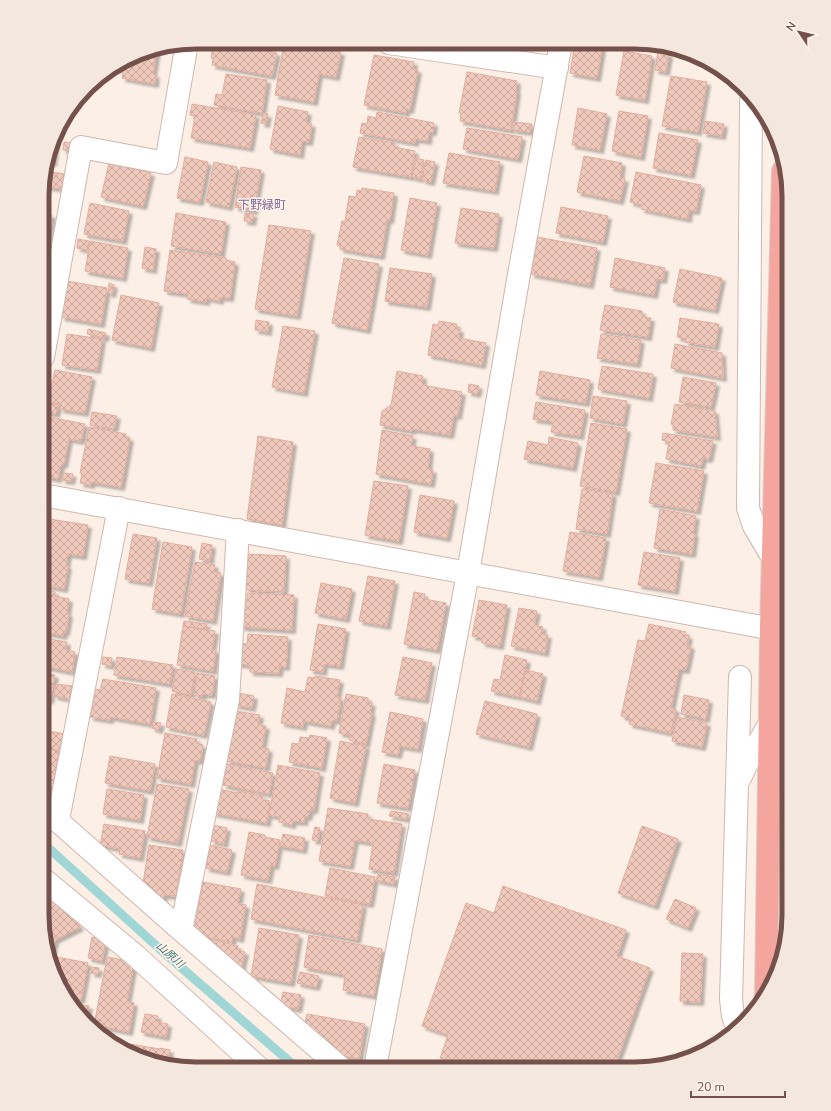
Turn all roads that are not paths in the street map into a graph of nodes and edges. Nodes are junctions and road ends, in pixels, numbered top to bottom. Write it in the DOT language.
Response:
graph roads {
  1 [pos="186,49"];
  2 [pos="429,49"];
  3 [pos="560,49"];
  4 [pos="557,68"];
  5 [pos="751,105"];
  6 [pos="782,210"];
  7 [pos="49,323"];
  8 [pos="49,495"];
  9 [pos="119,508"];
  10 [pos="238,530"];
  11 [pos="773,558"];
  12 [pos="468,573"];
  13 [pos="780,631"];
  14 [pos="740,677"];
  15 [pos="770,723"];
  16 [pos="737,785"];
  17 [pos="50,814"];
  18 [pos="49,884"];
  19 [pos="181,930"];
  20 [pos="766,981"];
  21 [pos="736,1022"];
  22 [pos="252,1062"];
  23 [pos="334,1062"];
  24 [pos="376,1062"];
  1 -- 7 [label="street"];
  2 -- 4 [label="street"];
  3 -- 4 [label="street"];
  4 -- 12 [label="street"];
  5 -- 11 [label="street"];
  6 -- 11 [label="highway"];
  8 -- 9 [label="street"];
  9 -- 10 [label="street"];
  9 -- 17 [label="street"];
  10 -- 12 [label="street"];
  10 -- 19 [label="street"];
  11 -- 13 [label="highway"];
  12 -- 13 [label="street"];
  12 -- 24 [label="street"];
  13 -- 15 [label="highway"];
  14 -- 16 [label="street"];
  15 -- 16 [label="street"];
  15 -- 20 [label="highway"];
  16 -- 21 [label="street"];
  17 -- 19 [label="street"];
  18 -- 22 [label="street"];
  19 -- 23 [label="street"];
}
